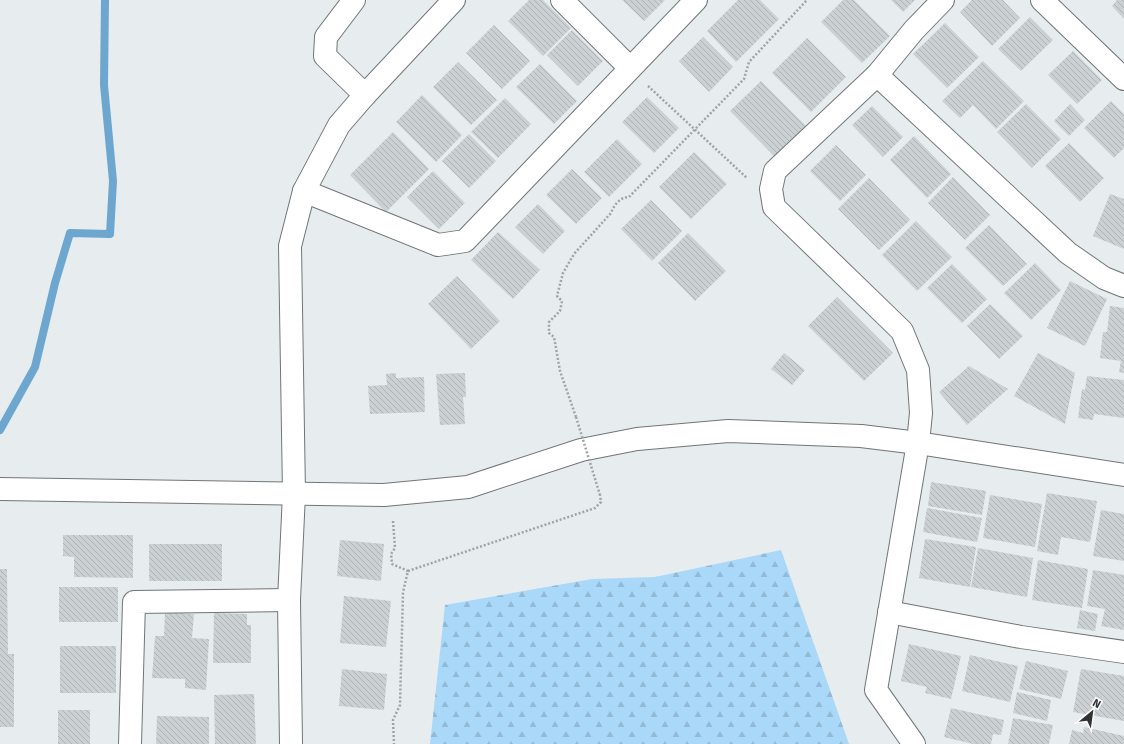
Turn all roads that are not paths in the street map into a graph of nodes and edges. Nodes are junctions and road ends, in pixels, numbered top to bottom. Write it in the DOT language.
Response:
graph roads {
  1 [pos="354,0"];
  2 [pos="454,0"];
  3 [pos="562,0"];
  4 [pos="696,0"];
  5 [pos="943,0"];
  6 [pos="1042,0"];
  7 [pos="630,68"];
  8 [pos="877,75"];
  9 [pos="1124,79"];
  10 [pos="365,95"];
  11 [pos="304,191"];
  12 [pos="1124,286"];
  13 [pos="918,443"];
  14 [pos="1124,475"];
  15 [pos="0,489"];
  16 [pos="294,494"];
  17 [pos="289,600"];
  18 [pos="889,612"];
  19 [pos="1124,652"];
  20 [pos="130,744"];
  21 [pos="291,744"];
  22 [pos="914,744"];
  1 -- 10 [label="street"];
  2 -- 10 [label="street"];
  3 -- 7 [label="street"];
  4 -- 7 [label="street"];
  5 -- 8 [label="street"];
  6 -- 9 [label="street"];
  7 -- 11 [label="street"];
  8 -- 12 [label="street"];
  8 -- 13 [label="street"];
  10 -- 11 [label="street"];
  11 -- 16 [label="street"];
  13 -- 14 [label="street"];
  13 -- 16 [label="street"];
  13 -- 18 [label="street"];
  15 -- 16 [label="street"];
  16 -- 17 [label="street"];
  17 -- 20 [label="street"];
  17 -- 21 [label="street"];
  18 -- 19 [label="street"];
  18 -- 22 [label="street"];
}
